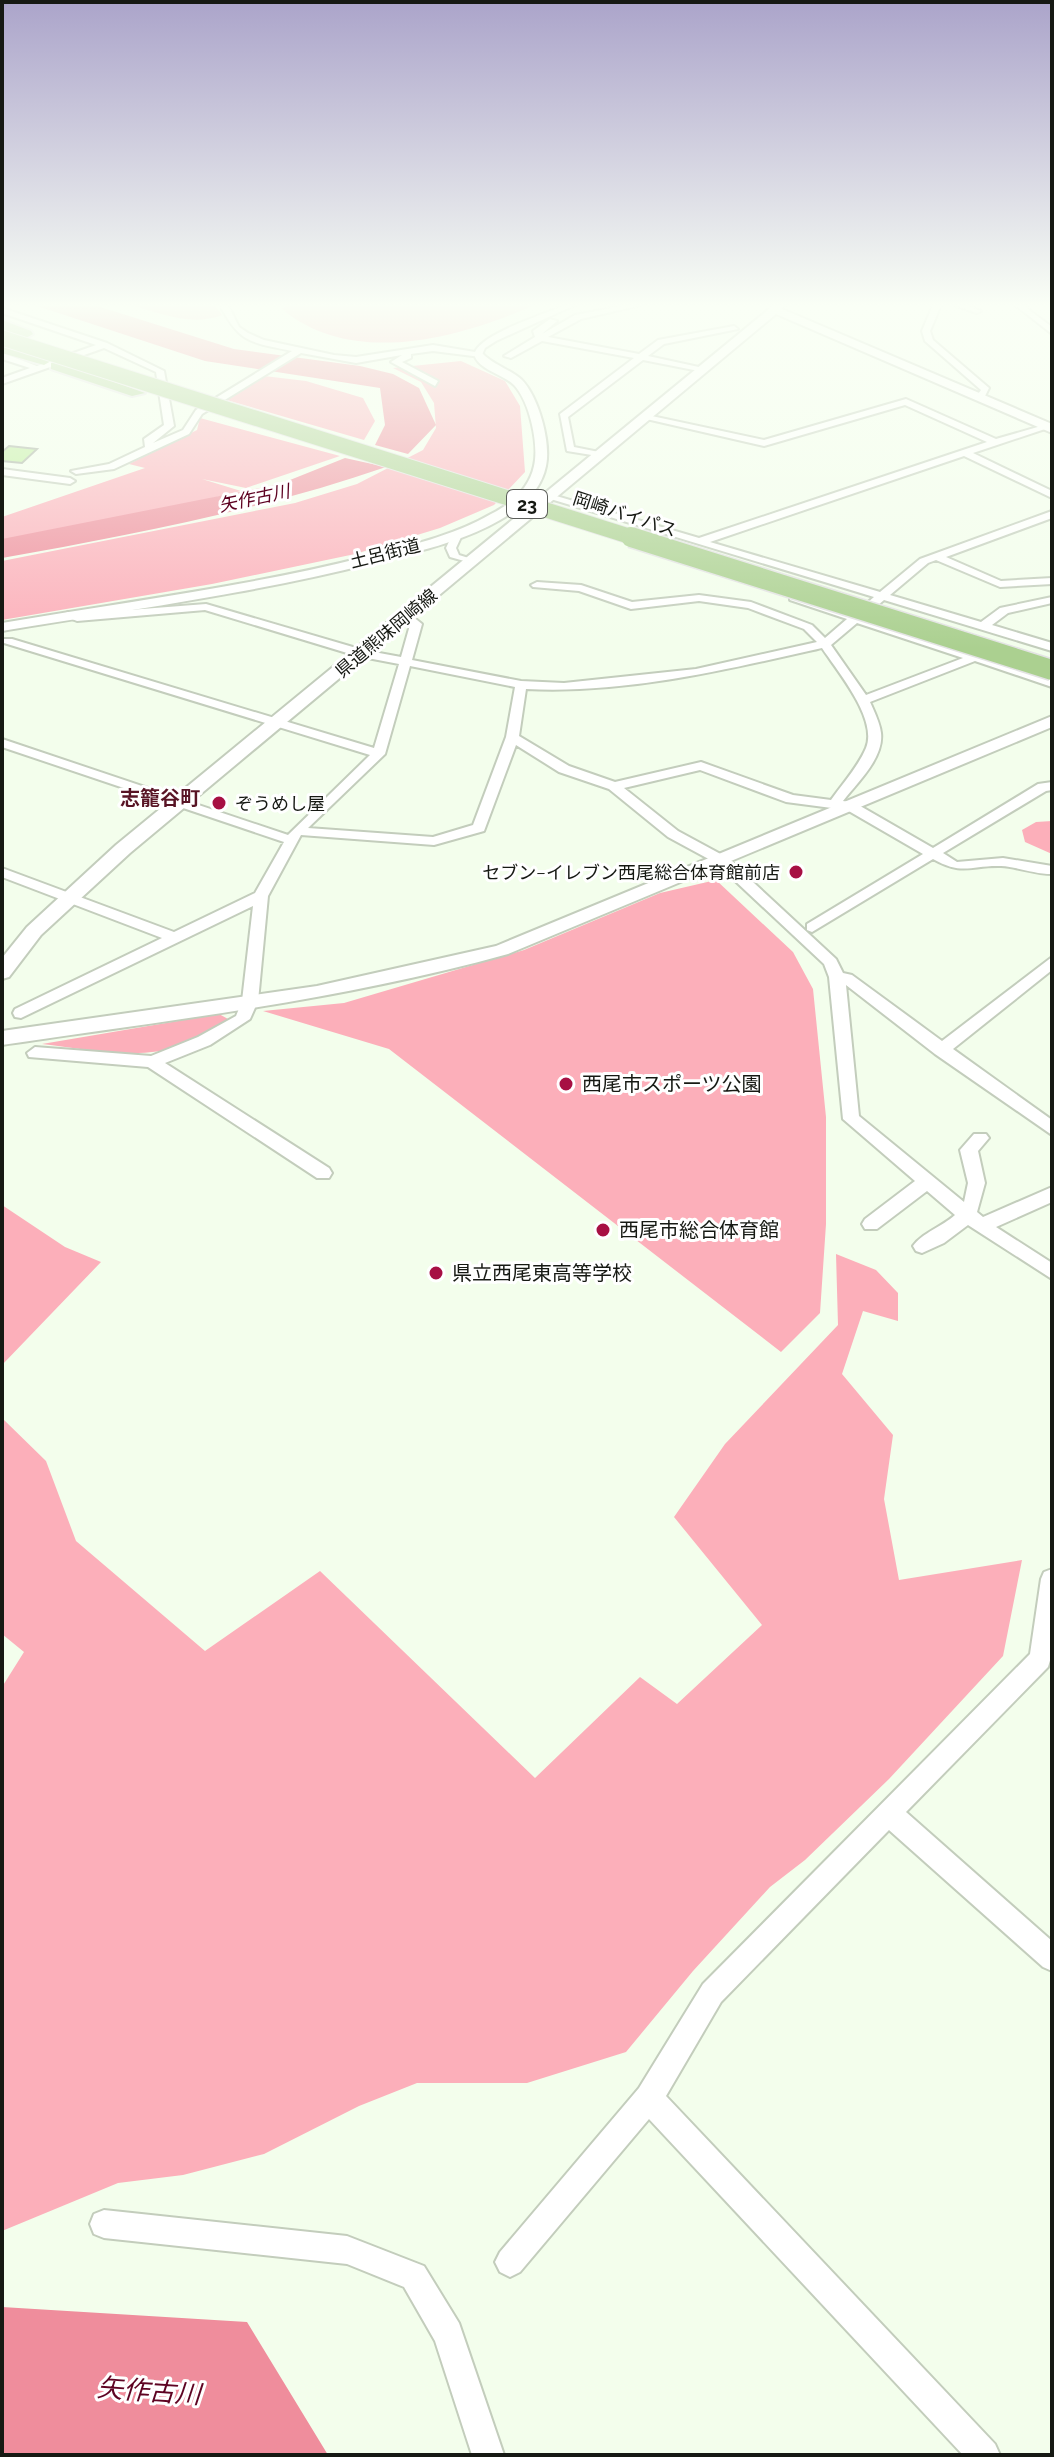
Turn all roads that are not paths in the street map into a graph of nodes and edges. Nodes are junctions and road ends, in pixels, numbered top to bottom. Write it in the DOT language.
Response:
graph roads {
  1 [pos="170,420"];
  2 [pos="194,420"];
  3 [pos="242,420"];
  4 [pos="261,420"];
  5 [pos="280,420"];
  6 [pos="533,420"];
  7 [pos="564,420"];
  8 [pos="645,420"];
  9 [pos="655,420"];
  10 [pos="845,420"];
  11 [pos="945,420"];
  12 [pos="1029,420"];
  13 [pos="1048,428"];
  14 [pos="995,442"];
  15 [pos="333,443"];
  16 [pos="150,448"];
  17 [pos="962,452"];
  18 [pos="601,455"];
  19 [pos="2,472"];
  20 [pos="1052,495"];
  21 [pos="549,497"];
  22 [pos="529,512"];
  23 [pos="1052,514"];
  24 [pos="457,535"];
  25 [pos="660,540"];
  26 [pos="693,548"];
  27 [pos="936,556"];
  28 [pos="471,562"];
  29 [pos="1052,581"];
  30 [pos="537,585"];
  31 [pos="884,596"];
  32 [pos="1052,600"];
  33 [pos="68,615"];
  34 [pos="407,615"];
  35 [pos="856,620"];
  36 [pos="984,626"];
  37 [pos="5,634"];
  38 [pos="825,644"];
  39 [pos="1052,650"];
  40 [pos="361,653"];
  41 [pos="973,658"];
  42 [pos="403,662"];
  43 [pos="1049,674"];
  44 [pos="521,685"];
  45 [pos="863,700"];
  46 [pos="1052,721"];
  47 [pos="279,723"];
  48 [pos="512,737"];
  49 [pos="2,743"];
  50 [pos="379,754"];
  51 [pos="614,786"];
  52 [pos="1052,786"];
  53 [pos="181,803"];
  54 [pos="843,804"];
  55 [pos="294,835"];
  56 [pos="933,853"];
  57 [pos="721,860"];
  58 [pos="1052,870"];
  59 [pos="2,872"];
  60 [pos="261,896"];
  61 [pos="68,897"];
  62 [pos="812,927"];
  63 [pos="177,939"];
  64 [pos="1052,962"];
  65 [pos="2,972"];
  66 [pos="837,977"];
  67 [pos="250,1001"];
  68 [pos="21,1013"];
  69 [pos="2,1038"];
  70 [pos="941,1050"];
  71 [pos="35,1053"];
  72 [pos="152,1062"];
  73 [pos="1052,1129"];
  74 [pos="980,1138"];
  75 [pos="323,1173"];
  76 [pos="926,1182"];
  77 [pos="1052,1194"];
  78 [pos="974,1220"];
  79 [pos="871,1224"];
  80 [pos="922,1246"];
  81 [pos="1052,1272"];
  82 [pos="1052,1579"];
  83 [pos="1046,1664"];
  84 [pos="890,1814"];
  85 [pos="1052,1958"];
  86 [pos="649,2098"];
  87 [pos="104,2224"];
  88 [pos="510,2262"];
  89 [pos="488,2455"];
  90 [pos="984,2455"];
  1 -- 16 [label="street"];
  2 -- 16 [label="street"];
  3 -- 15 [label="highway, 23, bridge"];
  4 -- 15 [label="highway, 岡崎バイパス / 23, bridge"];
  5 -- 25 [label="highway, 岡崎バイパス / 23, bridge"];
  6 -- 24 [label="street, 土呂街道"];
  7 -- 18 [label="street"];
  8 -- 18 [label="main road, 県道熊味岡崎線"];
  9 -- 10 [label="street"];
  11 -- 14 [label="street"];
  12 -- 13 [label="main road"];
  13 -- 14 [label="street"];
  14 -- 17 [label="street"];
  15 -- 26 [label="highway, 岡崎バイパス / 23, bridge"];
  16 -- 19 [label="street"];
  17 -- 20 [label="street"];
  17 -- 26 [label="street"];
  18 -- 21 [label="main road, 県道熊味岡崎線"];
  21 -- 22 [label="main road, 県道熊味岡崎線"];
  21 -- 26 [label="street"];
  22 -- 28 [label="main road, 県道熊味岡崎線"];
  22 -- 35 [label="street"];
  23 -- 27 [label="street"];
  24 -- 28 [label="street"];
  24 -- 33 [label="street, 土呂街道"];
  25 -- 39 [label="highway, 23"];
  25 -- 43 [label="highway, 岡崎バイパス / 23, bridge"];
  26 -- 31 [label="street"];
  26 -- 43 [label="highway, 23, bridge"];
  27 -- 29 [label="street"];
  27 -- 31 [label="street"];
  28 -- 34 [label="main road, 県道熊味岡崎線"];
  30 -- 38 [label="street"];
  31 -- 35 [label="street"];
  31 -- 36 [label="street"];
  32 -- 36 [label="street"];
  33 -- 37 [label="street, 土呂街道"];
  33 -- 40 [label="street"];
  34 -- 40 [label="main road, 県道熊味岡崎線"];
  34 -- 42 [label="street"];
  35 -- 38 [label="street"];
  35 -- 41 [label="street"];
  36 -- 39 [label="street"];
  37 -- 47 [label="street"];
  38 -- 44 [label="street"];
  38 -- 45 [label="street"];
  40 -- 42 [label="street"];
  40 -- 47 [label="main road, 県道熊味岡崎線"];
  41 -- 43 [label="street"];
  41 -- 45 [label="street"];
  42 -- 44 [label="street"];
  42 -- 50 [label="street"];
  44 -- 48 [label="street"];
  45 -- 54 [label="street"];
  46 -- 54 [label="street"];
  47 -- 50 [label="street"];
  47 -- 53 [label="main road, 県道熊味岡崎線"];
  48 -- 51 [label="street"];
  48 -- 55 [label="street"];
  49 -- 53 [label="street"];
  50 -- 55 [label="street"];
  51 -- 54 [label="street"];
  51 -- 57 [label="street"];
  52 -- 56 [label="street"];
  53 -- 55 [label="street"];
  53 -- 61 [label="main road, 県道熊味岡崎線"];
  54 -- 56 [label="street"];
  54 -- 57 [label="street"];
  55 -- 60 [label="street"];
  56 -- 58 [label="street"];
  56 -- 62 [label="street"];
  57 -- 66 [label="street"];
  57 -- 67 [label="street"];
  59 -- 61 [label="street"];
  60 -- 63 [label="street"];
  60 -- 67 [label="street"];
  61 -- 63 [label="street"];
  61 -- 65 [label="main road, 県道熊味岡崎線"];
  63 -- 68 [label="street"];
  64 -- 70 [label="street"];
  66 -- 70 [label="street"];
  66 -- 76 [label="street"];
  67 -- 69 [label="street"];
  67 -- 72 [label="street"];
  70 -- 73 [label="street"];
  71 -- 72 [label="street"];
  72 -- 75 [label="street"];
  74 -- 78 [label="street"];
  76 -- 78 [label="street"];
  76 -- 79 [label="street"];
  77 -- 78 [label="street"];
  78 -- 80 [label="street"];
  78 -- 81 [label="street"];
  82 -- 83 [label="street"];
  83 -- 84 [label="street"];
  84 -- 85 [label="street"];
  84 -- 86 [label="street"];
  86 -- 88 [label="street"];
  86 -- 90 [label="street"];
  87 -- 89 [label="street"];
}
